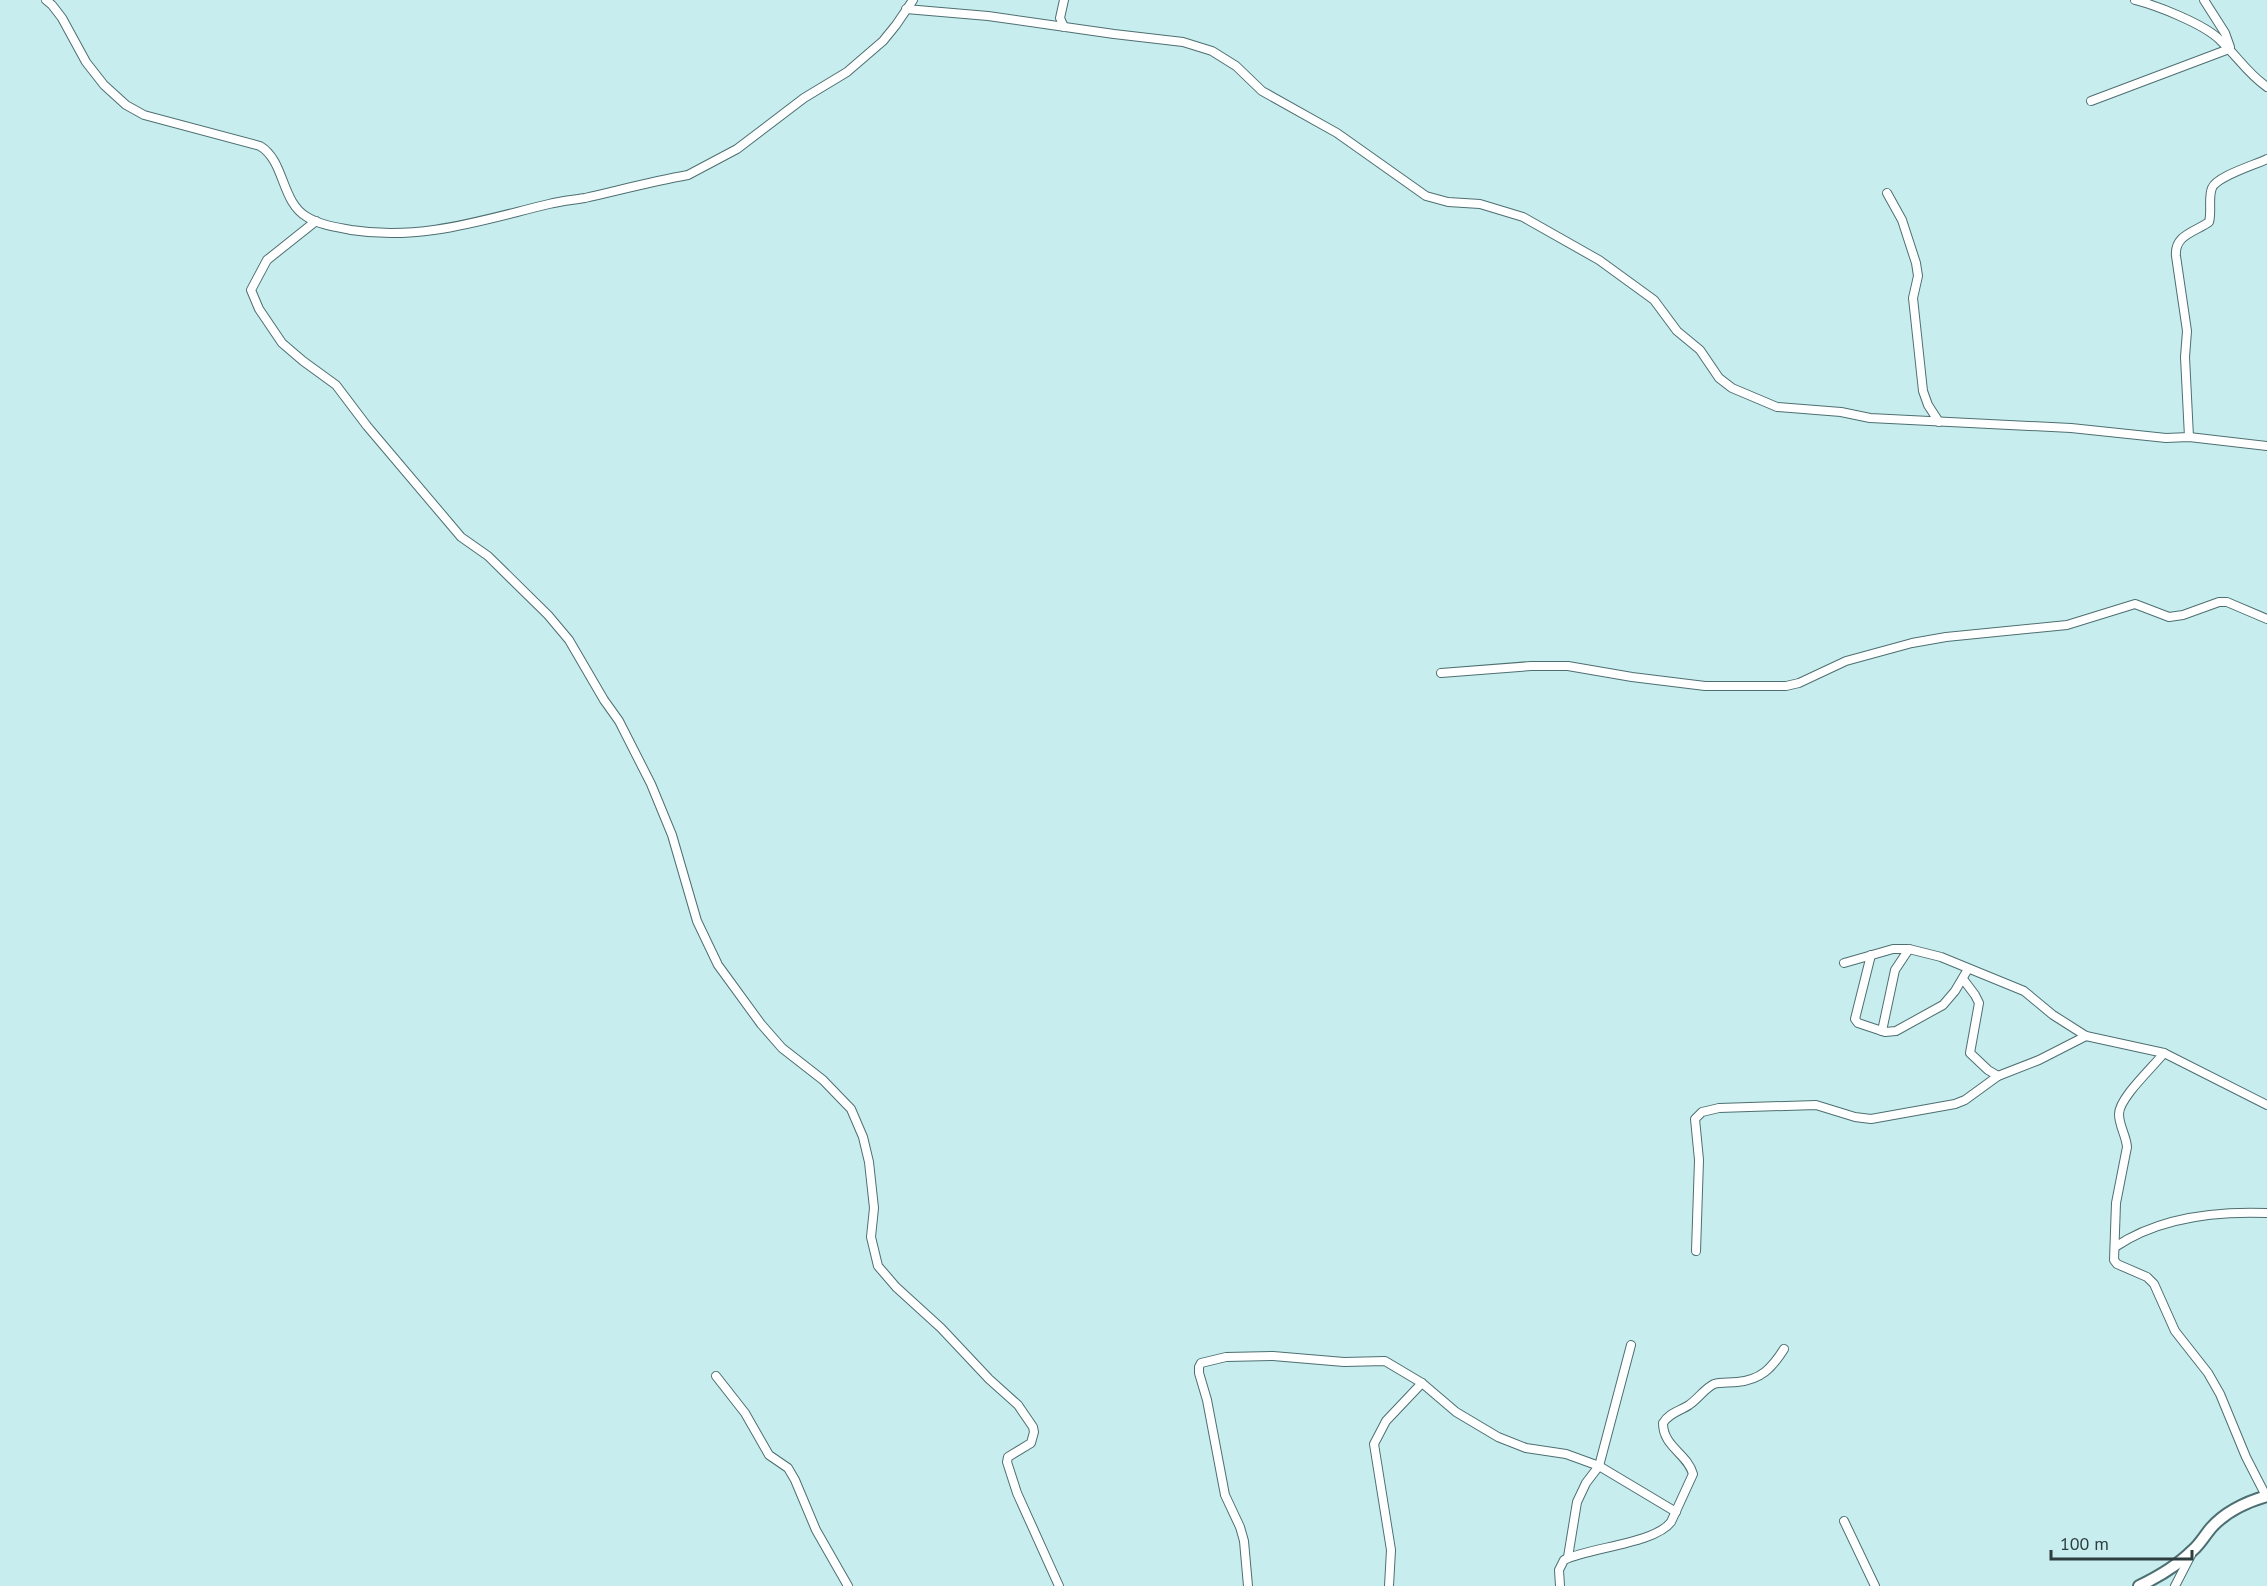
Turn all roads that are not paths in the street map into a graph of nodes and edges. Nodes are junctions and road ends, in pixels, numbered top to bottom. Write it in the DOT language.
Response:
graph roads {
  1 [pos="46,0"];
  2 [pos="913,0"];
  3 [pos="1064,0"];
  4 [pos="2135,0"];
  5 [pos="2204,0"];
  6 [pos="906,9"];
  7 [pos="1064,27"];
  8 [pos="2230,50"];
  9 [pos="2267,87"];
  10 [pos="2091,101"];
  11 [pos="2267,159"];
  12 [pos="1887,194"];
  13 [pos="316,221"];
  14 [pos="1939,422"];
  15 [pos="2189,437"];
  16 [pos="2267,446"];
  17 [pos="2267,619"];
  18 [pos="1441,673"];
  19 [pos="1909,949"];
  20 [pos="1871,955"];
  21 [pos="1844,963"];
  22 [pos="1968,969"];
  23 [pos="1963,979"];
  24 [pos="1882,1031"];
  25 [pos="2086,1036"];
  26 [pos="2164,1053"];
  27 [pos="1998,1076"];
  28 [pos="2267,1105"];
  29 [pos="2267,1214"];
  30 [pos="2115,1247"];
  31 [pos="1696,1251"];
  32 [pos="1631,1345"];
  33 [pos="1784,1349"];
  34 [pos="716,1376"];
  35 [pos="1422,1383"];
  36 [pos="1599,1466"];
  37 [pos="2266,1496"];
  38 [pos="1676,1512"];
  39 [pos="1844,1521"];
  40 [pos="2193,1551"];
  41 [pos="1568,1557"];
  42 [pos="848,1586"];
  43 [pos="1059,1586"];
  44 [pos="1248,1586"];
  45 [pos="1389,1586"];
  46 [pos="1560,1586"];
  47 [pos="1875,1586"];
  48 [pos="2139,1586"];
  49 [pos="2175,1586"];
  1 -- 13 [label="street"];
  2 -- 6 [label="street"];
  3 -- 7 [label="street"];
  4 -- 8 [label="street"];
  5 -- 8 [label="street"];
  6 -- 7 [label="street"];
  6 -- 13 [label="street"];
  7 -- 14 [label="street"];
  8 -- 9 [label="street"];
  8 -- 10 [label="street"];
  11 -- 15 [label="street"];
  12 -- 14 [label="street"];
  13 -- 43 [label="street"];
  14 -- 15 [label="street"];
  15 -- 16 [label="street"];
  17 -- 18 [label="street"];
  19 -- 20 [label="street"];
  19 -- 22 [label="street"];
  19 -- 24 [label="street"];
  20 -- 21 [label="street"];
  20 -- 24 [label="street"];
  22 -- 23 [label="street"];
  22 -- 25 [label="street"];
  23 -- 24 [label="street"];
  23 -- 27 [label="street"];
  25 -- 26 [label="street"];
  25 -- 27 [label="street"];
  26 -- 28 [label="street"];
  26 -- 30 [label="street"];
  27 -- 31 [label="street"];
  29 -- 30 [label="street"];
  30 -- 37 [label="street"];
  32 -- 36 [label="street"];
  33 -- 38 [label="street"];
  34 -- 42 [label="street"];
  35 -- 36 [label="street"];
  35 -- 44 [label="street"];
  35 -- 45 [label="street"];
  36 -- 38 [label="street"];
  36 -- 41 [label="street"];
  37 -- 40 [label="street"];
  38 -- 41 [label="street"];
  39 -- 47 [label="street"];
  40 -- 48 [label="street"];
  40 -- 49 [label="street"];
  41 -- 46 [label="street"];
}
